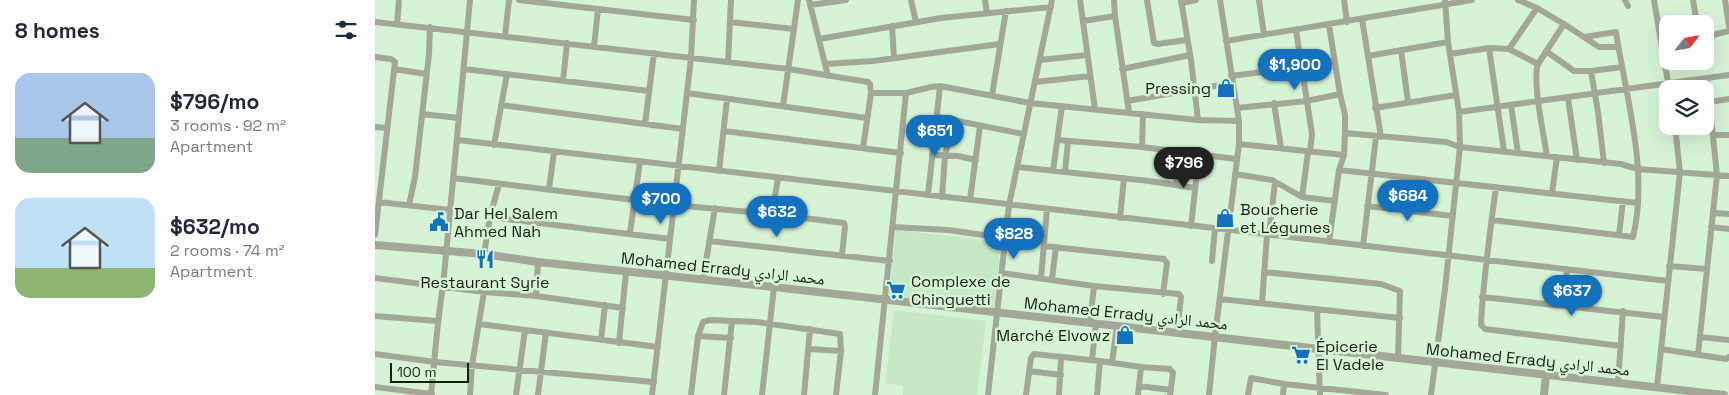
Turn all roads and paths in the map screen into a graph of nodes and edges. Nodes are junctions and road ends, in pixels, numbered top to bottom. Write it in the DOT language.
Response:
graph roads {
  1 [pos="399,0"];
  2 [pos="470,0"];
  3 [pos="509,0"];
  4 [pos="519,0"];
  5 [pos="694,0"];
  6 [pos="731,0"];
  7 [pos="799,0"];
  8 [pos="843,0"];
  9 [pos="911,0"];
  10 [pos="985,0"];
  11 [pos="1080,0"];
  12 [pos="1114,0"];
  13 [pos="1147,0"];
  14 [pos="1196,0"];
  15 [pos="1220,0"];
  16 [pos="1259,0"];
  17 [pos="1344,0"];
  18 [pos="1472,0"];
  19 [pos="1518,0"];
  20 [pos="1654,0"];
  21 [pos="1693,0"];
  22 [pos="1725,0"];
  23 [pos="546,2"];
  24 [pos="809,2"];
  25 [pos="1051,2"];
  26 [pos="1181,2"];
  27 [pos="1446,2"];
  28 [pos="567,3"];
  29 [pos="1537,8"];
  30 [pos="598,9"];
  31 [pos="1006,11"];
  32 [pos="987,13"];
  33 [pos="1696,15"];
  34 [pos="1115,16"];
  35 [pos="1362,19"];
  36 [pos="694,20"];
  37 [pos="1083,21"];
  38 [pos="375,22"];
  39 [pos="730,22"];
  40 [pos="916,22"];
  41 [pos="1347,22"];
  42 [pos="1659,23"];
  43 [pos="397,24"];
  44 [pos="1329,24"];
  45 [pos="1564,24"];
  46 [pos="892,26"];
  47 [pos="1729,26"];
  48 [pos="430,27"];
  49 [pos="794,29"];
  50 [pos="1296,30"];
  51 [pos="1729,31"];
  52 [pos="465,33"];
  53 [pos="1264,35"];
  54 [pos="1714,35"];
  55 [pos="505,36"];
  56 [pos="1584,37"];
  57 [pos="819,39"];
  58 [pos="1186,40"];
  59 [pos="1226,41"];
  60 [pos="1448,42"];
  61 [pos="567,43"];
  62 [pos="1000,44"];
  63 [pos="593,47"];
  64 [pos="1618,47"];
  65 [pos="1489,48"];
  66 [pos="1509,49"];
  67 [pos="1401,50"];
  68 [pos="1546,51"];
  69 [pos="654,54"];
  70 [pos="1450,54"];
  71 [pos="1190,55"];
  72 [pos="1087,56"];
  73 [pos="1367,56"];
  74 [pos="375,57"];
  75 [pos="691,58"];
  76 [pos="895,58"];
  77 [pos="1040,60"];
  78 [pos="728,62"];
  79 [pos="825,64"];
  80 [pos="1538,64"];
  81 [pos="1302,67"];
  82 [pos="1623,67"];
  83 [pos="394,69"];
  84 [pos="464,69"];
  85 [pos="789,69"];
  86 [pos="1122,69"];
  87 [pos="1591,71"];
  88 [pos="426,74"];
  89 [pos="507,74"];
  90 [pos="1729,75"];
  91 [pos="828,76"];
  92 [pos="1089,76"];
  93 [pos="1232,79"];
  94 [pos="1707,79"];
  95 [pos="1702,80"];
  96 [pos="563,81"];
  97 [pos="1035,82"];
  98 [pos="940,86"];
  99 [pos="1659,88"];
  100 [pos="1195,90"];
  101 [pos="1627,90"];
  102 [pos="649,91"];
  103 [pos="687,93"];
  104 [pos="871,93"];
  105 [pos="906,93"];
  106 [pos="1340,94"];
  107 [pos="1595,94"];
  108 [pos="993,95"];
  109 [pos="1456,95"];
  110 [pos="1568,98"];
  111 [pos="727,99"];
  112 [pos="1729,99"];
  113 [pos="1127,101"];
  114 [pos="1307,101"];
  115 [pos="1539,101"];
  116 [pos="1714,101"];
  117 [pos="1409,102"];
  118 [pos="1030,103"];
  119 [pos="1274,103"];
  120 [pos="501,105"];
  121 [pos="1511,105"];
  122 [pos="783,106"];
  123 [pos="1063,106"];
  124 [pos="1498,106"];
  125 [pos="1237,108"];
  126 [pos="1375,108"];
  127 [pos="1095,109"];
  128 [pos="1129,112"];
  129 [pos="1459,112"];
  130 [pos="422,114"];
  131 [pos="1143,114"];
  132 [pos="938,117"];
  133 [pos="459,118"];
  134 [pos="867,118"];
  135 [pos="1198,120"];
  136 [pos="953,121"];
  137 [pos="1239,122"];
  138 [pos="645,124"];
  139 [pos="979,126"];
  140 [pos="375,127"];
  141 [pos="387,128"];
  142 [pos="683,129"];
  143 [pos="724,131"];
  144 [pos="1345,133"];
  145 [pos="1023,134"];
  146 [pos="1676,135"];
  147 [pos="1714,135"];
  148 [pos="1729,135"];
  149 [pos="1378,137"];
  150 [pos="457,140"];
  151 [pos="1058,140"];
  152 [pos="1068,141"];
  153 [pos="1239,144"];
  154 [pos="494,145"];
  155 [pos="1143,146"];
  156 [pos="1460,147"];
  157 [pos="863,148"];
  158 [pos="1281,148"];
  159 [pos="1179,151"];
  160 [pos="1503,151"];
  161 [pos="554,152"];
  162 [pos="1309,152"];
  163 [pos="901,153"];
  164 [pos="1518,153"];
  165 [pos="1199,154"];
  166 [pos="932,155"];
  167 [pos="1344,155"];
  168 [pos="945,156"];
  169 [pos="1547,156"];
  170 [pos="1557,158"];
  171 [pos="1236,159"];
  172 [pos="976,160"];
  173 [pos="1577,160"];
  174 [pos="640,161"];
  175 [pos="1604,163"];
  176 [pos="679,166"];
  177 [pos="1018,167"];
  178 [pos="1638,169"];
  179 [pos="719,170"];
  180 [pos="1339,170"];
  181 [pos="1053,171"];
  182 [pos="1065,172"];
  183 [pos="1679,172"];
  184 [pos="1235,174"];
  185 [pos="1371,174"];
  186 [pos="1717,175"];
  187 [pos="1729,176"];
  188 [pos="453,178"];
  189 [pos="778,178"];
  190 [pos="1124,178"];
  191 [pos="1275,182"];
  192 [pos="1456,183"];
  193 [pos="499,184"];
  194 [pos="1176,184"];
  195 [pos="1195,188"];
  196 [pos="1495,188"];
  197 [pos="549,189"];
  198 [pos="897,192"];
  199 [pos="1552,193"];
  200 [pos="928,195"];
  201 [pos="1303,196"];
  202 [pos="942,197"];
  203 [pos="635,200"];
  204 [pos="970,200"];
  205 [pos="1623,201"];
  206 [pos="379,202"];
  207 [pos="1335,202"];
  208 [pos="1638,203"];
  209 [pos="409,205"];
  210 [pos="674,205"];
  211 [pos="1009,205"];
  212 [pos="1367,206"];
  213 [pos="715,208"];
  214 [pos="1047,209"];
  215 [pos="449,210"];
  216 [pos="1713,213"];
  217 [pos="772,214"];
  218 [pos="1729,214"];
  219 [pos="1452,216"];
  220 [pos="490,217"];
  221 [pos="1120,218"];
  222 [pos="1491,220"];
  223 [pos="1191,226"];
  224 [pos="893,227"];
  225 [pos="1711,227"];
  226 [pos="1215,228"];
  227 [pos="1729,229"];
  228 [pos="1229,230"];
  229 [pos="630,233"];
  230 [pos="375,235"];
  231 [pos="1268,235"];
  232 [pos="1619,235"];
  233 [pos="1005,238"];
  234 [pos="670,239"];
  235 [pos="709,241"];
  236 [pos="1329,242"];
  237 [pos="375,245"];
  238 [pos="1044,246"];
  239 [pos="1363,246"];
  240 [pos="1055,247"];
  241 [pos="445,250"];
  242 [pos="484,254"];
  243 [pos="842,255"];
  244 [pos="1448,256"];
  245 [pos="1486,260"];
  246 [pos="1212,261"];
  247 [pos="539,262"];
  248 [pos="889,262"];
  249 [pos="1669,266"];
  250 [pos="1707,269"];
  251 [pos="1567,270"];
  252 [pos="627,272"];
  253 [pos="1264,272"];
  254 [pos="1002,273"];
  255 [pos="666,275"];
  256 [pos="375,278"];
  257 [pos="1041,278"];
  258 [pos="703,279"];
  259 [pos="1052,279"];
  260 [pos="1668,281"];
  261 [pos="443,286"];
  262 [pos="774,286"];
  263 [pos="1094,286"];
  264 [pos="484,292"];
  265 [pos="1163,294"];
  266 [pos="536,296"];
  267 [pos="1482,296"];
  268 [pos="1220,299"];
  269 [pos="885,300"];
  270 [pos="1263,303"];
  271 [pos="605,305"];
  272 [pos="1564,305"];
  273 [pos="623,308"];
  274 [pos="1317,310"];
  275 [pos="1623,312"];
  276 [pos="997,313"];
  277 [pos="375,316"];
  278 [pos="1664,317"];
  279 [pos="1400,318"];
  280 [pos="437,321"];
  281 [pos="732,321"];
  282 [pos="1093,323"];
  283 [pos="479,324"];
  284 [pos="769,324"];
  285 [pos="1117,326"];
  286 [pos="810,329"];
  287 [pos="525,330"];
  288 [pos="546,332"];
  289 [pos="1177,332"];
  290 [pos="698,336"];
  291 [pos="1215,336"];
  292 [pos="1700,337"];
  293 [pos="731,338"];
  294 [pos="601,340"];
  295 [pos="1729,340"];
  296 [pos="619,343"];
  297 [pos="1621,346"];
  298 [pos="658,347"];
  299 [pos="809,348"];
  300 [pos="1319,349"];
  301 [pos="1661,349"];
  302 [pos="841,351"];
  303 [pos="375,354"];
  304 [pos="1698,355"];
  305 [pos="1729,357"];
  306 [pos="1061,358"];
  307 [pos="1398,358"];
  308 [pos="1092,360"];
  309 [pos="1100,361"];
  310 [pos="435,362"];
  311 [pos="1435,362"];
  312 [pos="1112,363"];
  313 [pos="472,365"];
  314 [pos="1141,367"];
  315 [pos="519,370"];
  316 [pos="1029,371"];
  317 [pos="540,372"];
  318 [pos="1061,375"];
  319 [pos="1546,375"];
  320 [pos="654,382"];
  321 [pos="1618,383"];
  322 [pos="1284,384"];
  323 [pos="1139,386"];
  324 [pos="1657,387"];
  325 [pos="375,388"];
  326 [pos="391,392"];
  327 [pos="1171,392"];
  328 [pos="1321,392"];
  329 [pos="431,394"];
  330 [pos="1360,394"];
  331 [pos="1704,394"];
  332 [pos="470,395"];
  333 [pos="516,395"];
  334 [pos="538,395"];
  335 [pos="652,395"];
  336 [pos="691,395"];
  337 [pos="724,395"];
  338 [pos="762,395"];
  339 [pos="804,395"];
  340 [pos="836,395"];
  341 [pos="875,395"];
  342 [pos="989,395"];
  343 [pos="1026,395"];
  344 [pos="1059,395"];
  345 [pos="1097,395"];
  346 [pos="1138,395"];
  347 [pos="1209,395"];
  348 [pos="1248,395"];
  349 [pos="1283,395"];
  350 [pos="1386,395"];
  351 [pos="1431,395"];
  352 [pos="1544,395"];
  353 [pos="1724,395"];
  1 -- 43 [label="street"];
  2 -- 52 [label="street"];
  3 -- 55 [label="street"];
  4 -- 23 [label="street"];
  5 -- 36 [label="street"];
  6 -- 39 [label="street"];
  7 -- 49 [label="street"];
  8 -- 24 [label="street"];
  9 -- 40 [label="street"];
  10 -- 32 [label="street"];
  11 -- 37 [label="street"];
  12 -- 34 [label="street"];
  13 -- 58 [label="street"];
  14 -- 26 [label="street"];
  15 -- 59 [label="street"];
  16 -- 53 [label="street"];
  17 -- 41 [label="street"];
  18 -- 27 [label="street"];
  19 -- 29 [label="street"];
  20 -- 42 [label="street"];
  21 -- 33 [label="street"];
  22 -- 47 [label="street"];
  23 -- 28 [label="street"];
  24 -- 57 [label="street"];
  25 -- 31 [label="street"];
  25 -- 77 [label="street"];
  26 -- 58 [label="street"];
  27 -- 35 [label="street"];
  27 -- 60 [label="street"];
  28 -- 30 [label="street"];
  29 -- 45 [label="street"];
  29 -- 66 [label="street"];
  30 -- 36 [label="street"];
  30 -- 63 [label="street"];
  31 -- 32 [label="street"];
  31 -- 62 [label="street"];
  32 -- 40 [label="street"];
  34 -- 37 [label="street"];
  34 -- 86 [label="street"];
  35 -- 41 [label="street"];
  35 -- 73 [label="street"];
  36 -- 75 [label="street"];
  37 -- 72 [label="street"];
  38 -- 43 [label="street"];
  39 -- 49 [label="street"];
  39 -- 78 [label="street"];
  40 -- 46 [label="street"];
  41 -- 44 [label="street"];
  43 -- 48 [label="street"];
  44 -- 50 [label="street"];
  44 -- 106 [label="street"];
  45 -- 56 [label="street"];
  45 -- 68 [label="street"];
  46 -- 57 [label="street"];
  46 -- 76 [label="street"];
  48 -- 52 [label="street"];
  48 -- 88 [label="street"];
  49 -- 85 [label="street"];
  50 -- 53 [label="street"];
  50 -- 81 [label="street"];
  51 -- 54 [label="street"];
  52 -- 55 [label="street"];
  52 -- 84 [label="street"];
  53 -- 59 [label="street"];
  55 -- 61 [label="street"];
  56 -- 64 [label="street"];
  56 -- 64 [label="street"];
  57 -- 79 [label="street"];
  58 -- 71 [label="street"];
  59 -- 93 [label="street"];
  60 -- 67 [label="street"];
  60 -- 70 [label="street"];
  61 -- 63 [label="street"];
  61 -- 96 [label="street"];
  62 -- 76 [label="street"];
  62 -- 108 [label="street"];
  63 -- 69 [label="street"];
  64 -- 82 [label="street"];
  65 -- 66 [label="street"];
  65 -- 70 [label="street"];
  65 -- 124 [label="street"];
  66 -- 80 [label="street"];
  67 -- 73 [label="street"];
  67 -- 117 [label="street"];
  68 -- 80 [label="street"];
  68 -- 87 [label="street"];
  69 -- 75 [label="street"];
  69 -- 102 [label="street"];
  70 -- 109 [label="street"];
  71 -- 86 [label="street"];
  71 -- 100 [label="street"];
  72 -- 77 [label="street"];
  72 -- 92 [label="street"];
  73 -- 126 [label="street"];
  74 -- 83 [label="street"];
  75 -- 78 [label="street"];
  75 -- 103 [label="street"];
  76 -- 79 [label="street"];
  77 -- 97 [label="street"];
  78 -- 85 [label="street"];
  79 -- 91 [label="street"];
  80 -- 115 [label="street"];
  81 -- 93 [label="street"];
  81 -- 114 [label="street"];
  82 -- 87 [label="street"];
  82 -- 101 [label="street"];
  83 -- 88 [label="street"];
  83 -- 141 [label="street"];
  84 -- 89 [label="street"];
  84 -- 133 [label="street"];
  85 -- 91 [label="street"];
  85 -- 122 [label="street"];
  86 -- 113 [label="street"];
  87 -- 107 [label="street"];
  88 -- 130 [label="street"];
  89 -- 96 [label="street"];
  89 -- 120 [label="street"];
  90 -- 94 [label="street"];
  91 -- 104 [label="street"];
  92 -- 97 [label="street"];
  92 -- 127 [label="street"];
  93 -- 100 [label="street"];
  93 -- 125 [label="street"];
  94 -- 95 [label="street"];
  96 -- 102 [label="street"];
  97 -- 118 [label="street"];
  98 -- 105 [label="street"];
  98 -- 108 [label="street"];
  98 -- 132 [label="street"];
  99 -- 101 [label="street"];
  100 -- 113 [label="street"];
  100 -- 135 [label="street"];
  101 -- 107 [label="street"];
  101 -- 178 [label="street"];
  102 -- 138 [label="street"];
  103 -- 111 [label="street"];
  103 -- 142 [label="street"];
  104 -- 105 [label="street"];
  104 -- 134 [label="street"];
  105 -- 163 [label="street"];
  106 -- 114 [label="street"];
  106 -- 144 [label="street"];
  107 -- 110 [label="street"];
  107 -- 175 [label="street"];
  108 -- 118 [label="street"];
  109 -- 117 [label="street"];
  109 -- 129 [label="street"];
  110 -- 115 [label="street"];
  110 -- 173 [label="street"];
  111 -- 122 [label="street"];
  111 -- 143 [label="street"];
  112 -- 116 [label="street"];
  113 -- 128 [label="street"];
  114 -- 119 [label="street"];
  114 -- 162 [label="street"];
  115 -- 121 [label="street"];
  115 -- 169 [label="street"];
  117 -- 126 [label="street"];
  118 -- 123 [label="street"];
  118 -- 145 [label="street"];
  119 -- 125 [label="street"];
  119 -- 158 [label="street"];
  120 -- 138 [label="street"];
  120 -- 154 [label="street"];
  121 -- 124 [label="street"];
  121 -- 164 [label="street"];
  122 -- 134 [label="street"];
  123 -- 127 [label="street"];
  123 -- 151 [label="street"];
  124 -- 129 [label="street"];
  124 -- 160 [label="street"];
  125 -- 137 [label="street"];
  126 -- 149 [label="street"];
  127 -- 128 [label="street"];
  128 -- 131 [label="street"];
  129 -- 156 [label="street"];
  130 -- 133 [label="street"];
  130 -- 209 [label="street"];
  131 -- 135 [label="street"];
  131 -- 155 [label="street"];
  132 -- 136 [label="street"];
  132 -- 166 [label="street"];
  133 -- 150 [label="street"];
  134 -- 157 [label="street"];
  135 -- 137 [label="street"];
  136 -- 139 [label="street"];
  136 -- 168 [label="street"];
  137 -- 153 [label="street"];
  138 -- 142 [label="street"];
  139 -- 145 [label="street"];
  139 -- 172 [label="street"];
  140 -- 141 [label="street"];
  141 -- 206 [label="street"];
  142 -- 176 [label="street"];
  143 -- 157 [label="street"];
  143 -- 179 [label="street"];
  144 -- 149 [label="street"];
  144 -- 167 [label="street"];
  145 -- 177 [label="street"];
  146 -- 183 [label="street"];
  147 -- 148 [label="street"];
  147 -- 186 [label="street"];
  149 -- 156 [label="street"];
  149 -- 185 [label="street"];
  150 -- 154 [label="street"];
  150 -- 188 [label="street"];
  151 -- 152 [label="street"];
  151 -- 181 [label="street"];
  152 -- 155 [label="street"];
  152 -- 182 [label="street"];
  153 -- 158 [label="street"];
  153 -- 171 [label="street"];
  154 -- 161 [label="street"];
  155 -- 159 [label="street"];
  156 -- 160 [label="street"];
  156 -- 192 [label="street"];
  157 -- 163 [label="street"];
  158 -- 162 [label="street"];
  159 -- 165 [label="street"];
  159 -- 194 [label="street"];
  160 -- 164 [label="street"];
  161 -- 174 [label="street"];
  161 -- 197 [label="street"];
  162 -- 167 [label="street"];
  162 -- 201 [label="street"];
  163 -- 198 [label="street"];
  164 -- 169 [label="street"];
  165 -- 171 [label="street"];
  165 -- 195 [label="street"];
  166 -- 168 [label="street"];
  166 -- 200 [label="street"];
  167 -- 180 [label="street"];
  168 -- 172 [label="street"];
  168 -- 202 [label="street"];
  169 -- 170 [label="street"];
  170 -- 173 [label="street"];
  170 -- 199 [label="street"];
  171 -- 184 [label="street"];
  172 -- 204 [label="street"];
  173 -- 175 [label="street"];
  174 -- 176 [label="street"];
  174 -- 203 [label="street"];
  175 -- 178 [label="street"];
  176 -- 179 [label="street"];
  176 -- 210 [label="street"];
  177 -- 181 [label="street"];
  177 -- 211 [label="street"];
  178 -- 183 [label="street"];
  178 -- 208 [label="street"];
  179 -- 189 [label="street"];
  180 -- 185 [label="street"];
  180 -- 207 [label="street"];
  181 -- 182 [label="street"];
  182 -- 190 [label="street"];
  183 -- 186 [label="street"];
  183 -- 249 [label="street"];
  184 -- 191 [label="street"];
  184 -- 228 [label="street"];
  185 -- 192 [label="street"];
  185 -- 212 [label="street"];
  186 -- 187 [label="street"];
  186 -- 216 [label="street"];
  188 -- 193 [label="street"];
  188 -- 215 [label="street"];
  189 -- 198 [label="street"];
  189 -- 217 [label="street"];
  190 -- 194 [label="street"];
  190 -- 221 [label="street"];
  191 -- 201 [label="street"];
  191 -- 231 [label="street"];
  192 -- 196 [label="street"];
  192 -- 219 [label="street"];
  193 -- 197 [label="street"];
  193 -- 220 [label="street"];
  194 -- 195 [label="street"];
  195 -- 223 [label="street"];
  196 -- 199 [label="street"];
  196 -- 222 [label="street"];
  197 -- 203 [label="street"];
  198 -- 200 [label="street"];
  198 -- 224 [label="street"];
  199 -- 205 [label="street"];
  200 -- 202 [label="street"];
  201 -- 207 [label="street"];
  202 -- 204 [label="street"];
  203 -- 229 [label="street"];
  204 -- 211 [label="street"];
  205 -- 208 [label="street"];
  205 -- 232 [label="street"];
  206 -- 209 [label="street"];
  206 -- 230 [label="street"];
  207 -- 236 [label="street"];
  208 -- 232 [label="street"];
  209 -- 215 [label="street"];
  210 -- 213 [label="street"];
  210 -- 234 [label="street"];
  211 -- 214 [label="street"];
  211 -- 233 [label="street"];
  212 -- 219 [label="street"];
  212 -- 239 [label="street"];
  213 -- 217 [label="street"];
  213 -- 235 [label="street"];
  214 -- 221 [label="street"];
  214 -- 238 [label="street"];
  215 -- 241 [label="street"];
  216 -- 218 [label="street"];
  216 -- 225 [label="street"];
  217 -- 243 [label="street"];
  219 -- 244 [label="street"];
  220 -- 229 [label="street"];
  220 -- 242 [label="street"];
  221 -- 223 [label="street"];
  222 -- 232 [label="street"];
  222 -- 245 [label="street"];
  223 -- 226 [label="street"];
  224 -- 233 [label="street"];
  224 -- 248 [label="street"];
  225 -- 227 [label="street"];
  225 -- 250 [label="street"];
  226 -- 228 [label="street"];
  226 -- 246 [label="street"];
  228 -- 231 [label="street"];
  228 -- 268 [label="street"];
  229 -- 234 [label="street"];
  231 -- 236 [label="street"];
  231 -- 253 [label="street"];
  233 -- 254 [label="street"];
  234 -- 255 [label="street"];
  235 -- 243 [label="street"];
  235 -- 258 [label="street"];
  236 -- 239 [label="street"];
  237 -- 241 [label="street, Mohamed Errady محمد الرادي"];
  238 -- 240 [label="street"];
  238 -- 257 [label="street"];
  239 -- 244 [label="street"];
  240 -- 259 [label="street"];
  240 -- 265 [label="street"];
  241 -- 242 [label="street, Mohamed Errady محمد الرادي"];
  241 -- 261 [label="street"];
  242 -- 247 [label="street, Mohamed Errady محمد الرادي"];
  243 -- 248 [label="street"];
  244 -- 245 [label="street"];
  244 -- 311 [label="street"];
  245 -- 251 [label="street"];
  245 -- 267 [label="street"];
  247 -- 252 [label="street, Mohamed Errady محمد الرادي"];
  247 -- 266 [label="street"];
  248 -- 269 [label="street"];
  249 -- 250 [label="street"];
  249 -- 260 [label="street"];
  250 -- 292 [label="street"];
  251 -- 260 [label="street"];
  251 -- 272 [label="street"];
  252 -- 255 [label="street, Mohamed Errady محمد الرادي"];
  252 -- 273 [label="street"];
  253 -- 270 [label="street"];
  253 -- 279 [label="street"];
  254 -- 257 [label="street"];
  254 -- 276 [label="street"];
  255 -- 258 [label="street, Mohamed Errady محمد الرادي"];
  255 -- 298 [label="street"];
  256 -- 261 [label="street"];
  257 -- 259 [label="street"];
  258 -- 262 [label="street, Mohamed Errady محمد الرادي"];
  259 -- 263 [label="street"];
  260 -- 278 [label="street"];
  261 -- 264 [label="street"];
  261 -- 280 [label="street"];
  262 -- 269 [label="street, Mohamed Errady محمد الرادي"];
  262 -- 284 [label="street"];
  263 -- 265 [label="street"];
  263 -- 282 [label="street"];
  264 -- 266 [label="street"];
  264 -- 283 [label="street"];
  265 -- 289 [label="street"];
  266 -- 271 [label="street"];
  267 -- 272 [label="street"];
  267 -- 297 [label="street"];
  268 -- 270 [label="street"];
  268 -- 291 [label="street"];
  269 -- 276 [label="street, Mohamed Errady محمد الرادي"];
  269 -- 341 [label="street"];
  270 -- 274 [label="street"];
  271 -- 273 [label="street"];
  271 -- 294 [label="street"];
  272 -- 275 [label="street"];
  273 -- 296 [label="street"];
  274 -- 279 [label="street"];
  274 -- 300 [label="street"];
  275 -- 278 [label="street"];
  275 -- 297 [label="street"];
  276 -- 282 [label="street, Mohamed Errady محمد الرادي"];
  276 -- 342 [label="street"];
  277 -- 280 [label="street"];
  278 -- 301 [label="street"];
  279 -- 307 [label="street"];
  280 -- 310 [label="street"];
  281 -- 284 [label="street"];
  281 -- 290 [label="street"];
  281 -- 293 [label="street"];
  282 -- 285 [label="street, Mohamed Errady محمد الرادي"];
  282 -- 308 [label="street"];
  283 -- 287 [label="street"];
  283 -- 313 [label="street"];
  284 -- 286 [label="street"];
  284 -- 338 [label="street"];
  285 -- 289 [label="street, Mohamed Errady محمد الرادي"];
  285 -- 312 [label="street"];
  286 -- 299 [label="street"];
  286 -- 302 [label="street"];
  287 -- 288 [label="street"];
  287 -- 315 [label="street"];
  288 -- 294 [label="street"];
  288 -- 317 [label="street"];
  289 -- 291 [label="street, Mohamed Errady محمد الرادي"];
  290 -- 293 [label="street"];
  290 -- 336 [label="street"];
  291 -- 300 [label="street, Mohamed Errady محمد الرادي"];
  291 -- 347 [label="street"];
  292 -- 295 [label="street"];
  292 -- 304 [label="street"];
  293 -- 337 [label="street"];
  294 -- 296 [label="street"];
  296 -- 298 [label="street"];
  297 -- 321 [label="street"];
  298 -- 320 [label="street"];
  299 -- 302 [label="street"];
  299 -- 339 [label="street"];
  300 -- 307 [label="street, Mohamed Errady محمد الرادي"];
  300 -- 328 [label="street"];
  301 -- 304 [label="street"];
  301 -- 324 [label="street"];
  302 -- 340 [label="street"];
  303 -- 310 [label="street"];
  304 -- 305 [label="street"];
  306 -- 308 [label="street"];
  306 -- 316 [label="street"];
  306 -- 318 [label="street"];
  307 -- 311 [label="street, Mohamed Errady محمد الرادي"];
  308 -- 309 [label="street"];
  309 -- 312 [label="street"];
  309 -- 345 [label="street"];
  310 -- 313 [label="street"];
  310 -- 329 [label="street"];
  311 -- 319 [label="street, Mohamed Errady محمد الرادي"];
  311 -- 351 [label="street"];
  312 -- 314 [label="street"];
  313 -- 315 [label="street"];
  313 -- 332 [label="street"];
  314 -- 323 [label="street"];
  314 -- 327 [label="street"];
  315 -- 317 [label="street"];
  315 -- 333 [label="street"];
  316 -- 318 [label="street"];
  316 -- 343 [label="street"];
  317 -- 320 [label="street"];
  317 -- 334 [label="street"];
  318 -- 344 [label="street"];
  319 -- 321 [label="street, Mohamed Errady محمد الرادي"];
  319 -- 352 [label="street"];
  320 -- 335 [label="street"];
  321 -- 324 [label="street, Mohamed Errady محمد الرادي"];
  322 -- 328 [label="street"];
  322 -- 348 [label="street"];
  322 -- 349 [label="street"];
  323 -- 327 [label="street"];
  323 -- 346 [label="street"];
  324 -- 331 [label="street, Mohamed Errady محمد الرادي"];
  325 -- 326 [label="street"];
  326 -- 329 [label="street"];
  328 -- 330 [label="street"];
  330 -- 350 [label="street"];
  331 -- 353 [label="street, Mohamed Errady محمد الرادي"];
}
